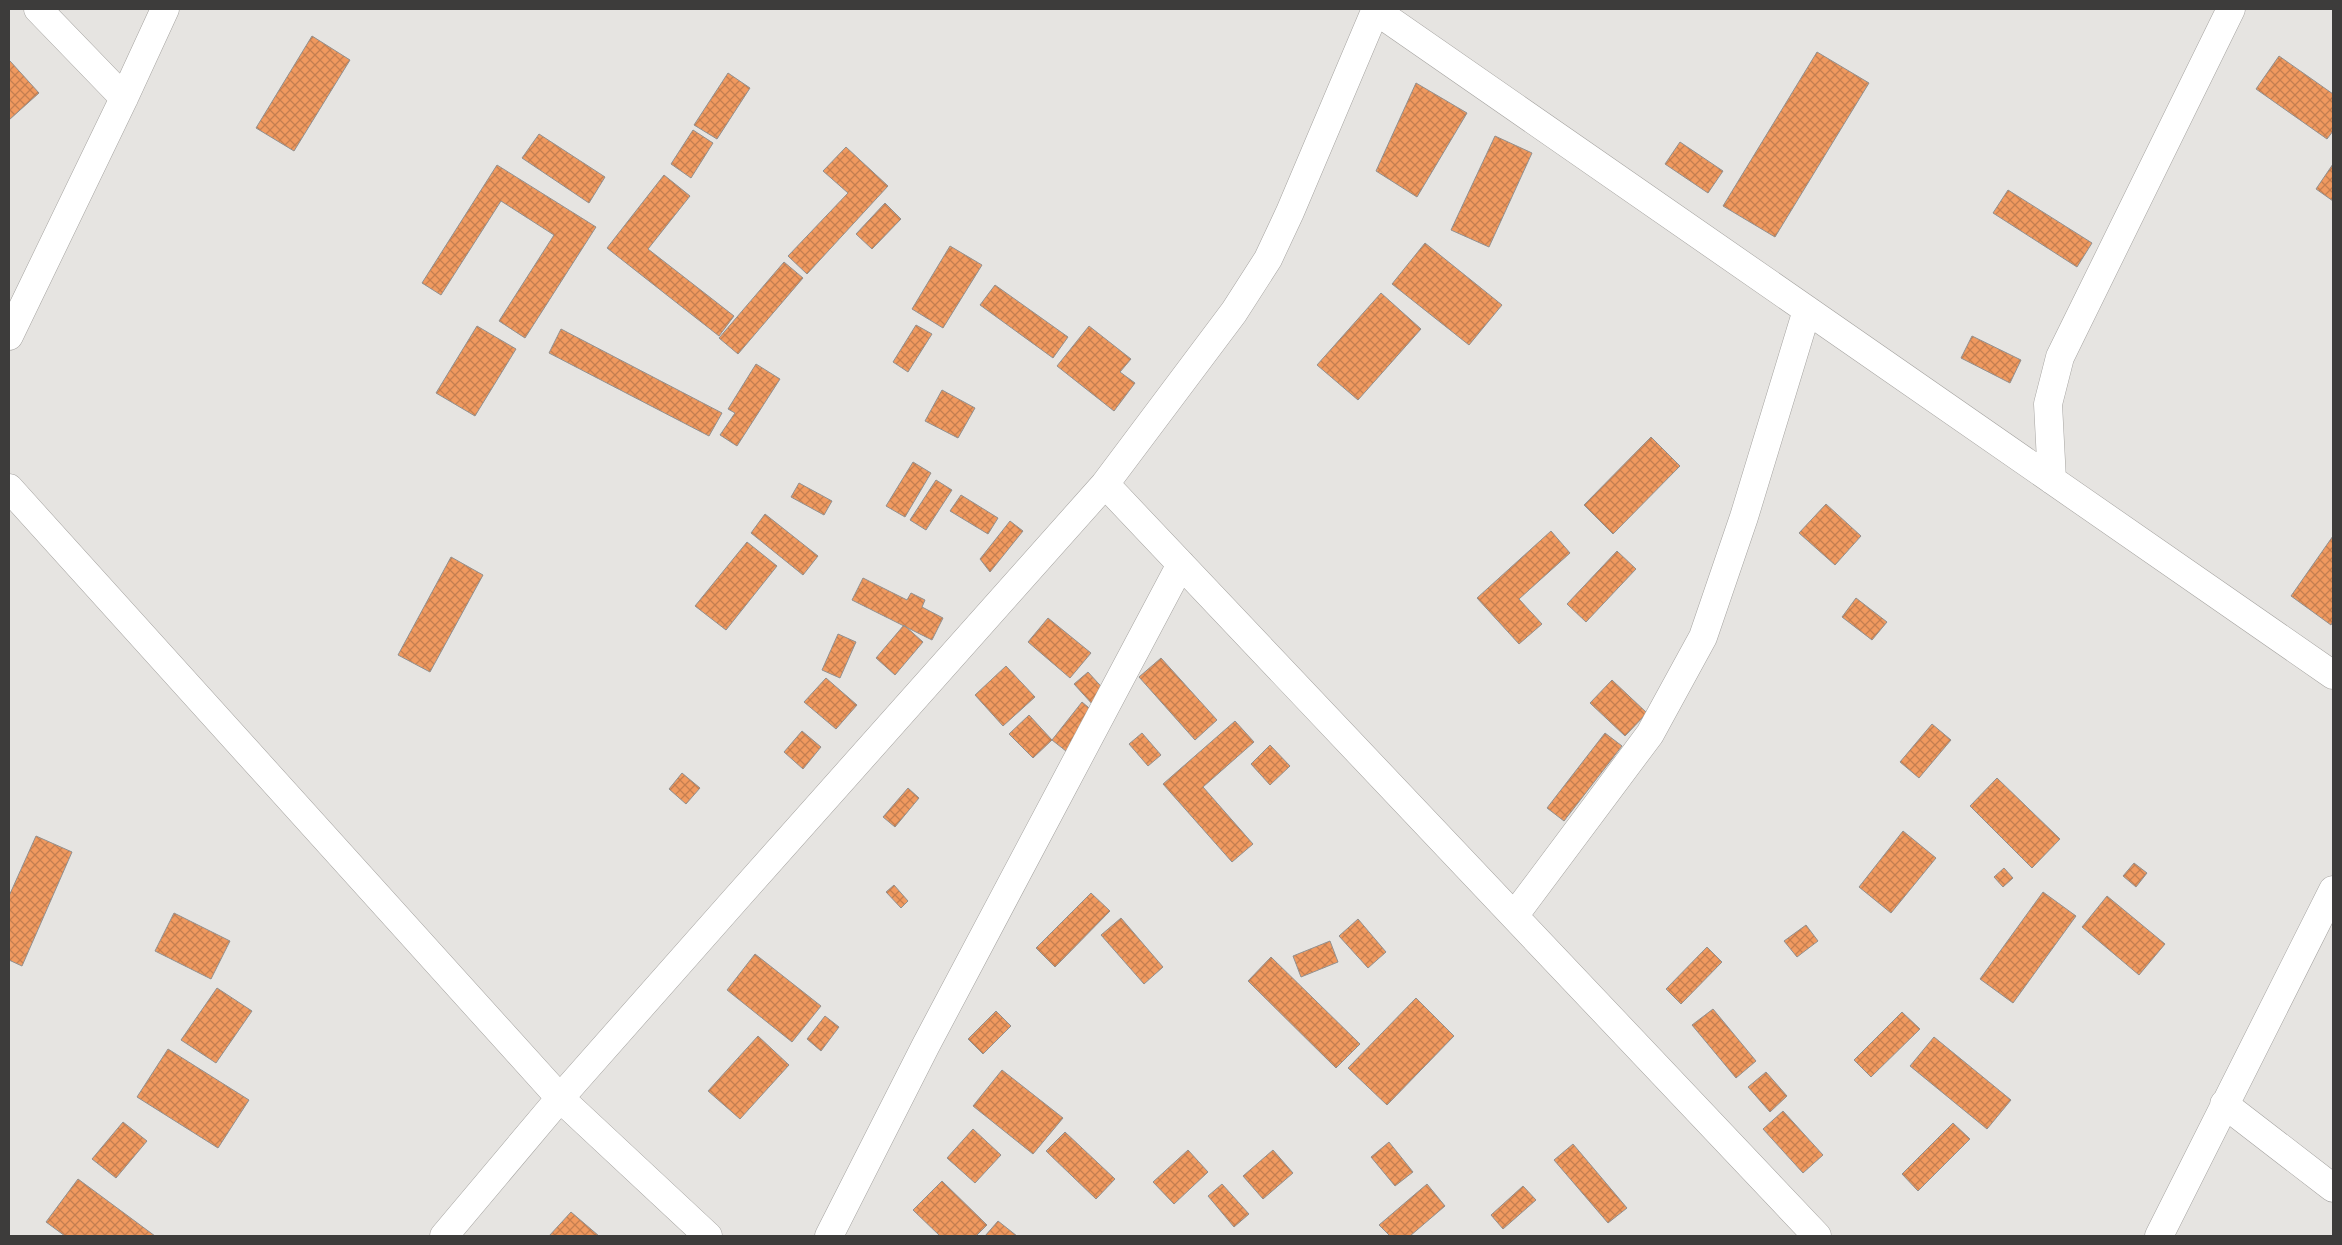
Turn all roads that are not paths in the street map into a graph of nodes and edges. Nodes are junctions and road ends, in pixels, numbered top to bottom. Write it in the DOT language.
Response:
graph roads {
  1 [pos="38,9"];
  2 [pos="165,9"];
  3 [pos="2231,9"];
  4 [pos="1375,10"];
  5 [pos="124,98"];
  6 [pos="1807,310"];
  7 [pos="11,327"];
  8 [pos="2052,480"];
  9 [pos="1105,484"];
  10 [pos="9,488"];
  11 [pos="1181,564"];
  12 [pos="2333,675"];
  13 [pos="2333,890"];
  14 [pos="1514,916"];
  15 [pos="560,1098"];
  16 [pos="2224,1104"];
  17 [pos="2333,1188"];
  18 [pos="444,1236"];
  19 [pos="708,1236"];
  20 [pos="829,1236"];
  21 [pos="1817,1236"];
  22 [pos="2158,1236"];
  1 -- 5 [label="street"];
  2 -- 5 [label="street"];
  3 -- 8 [label="street"];
  4 -- 6 [label="street"];
  4 -- 9 [label="street"];
  5 -- 7 [label="street"];
  6 -- 8 [label="street"];
  6 -- 14 [label="street"];
  8 -- 12 [label="street"];
  9 -- 11 [label="street"];
  9 -- 15 [label="street"];
  10 -- 15 [label="street"];
  11 -- 14 [label="street"];
  11 -- 20 [label="street"];
  13 -- 16 [label="street"];
  14 -- 21 [label="street"];
  15 -- 18 [label="street"];
  15 -- 19 [label="street"];
  16 -- 17 [label="street"];
  16 -- 22 [label="street"];
}
